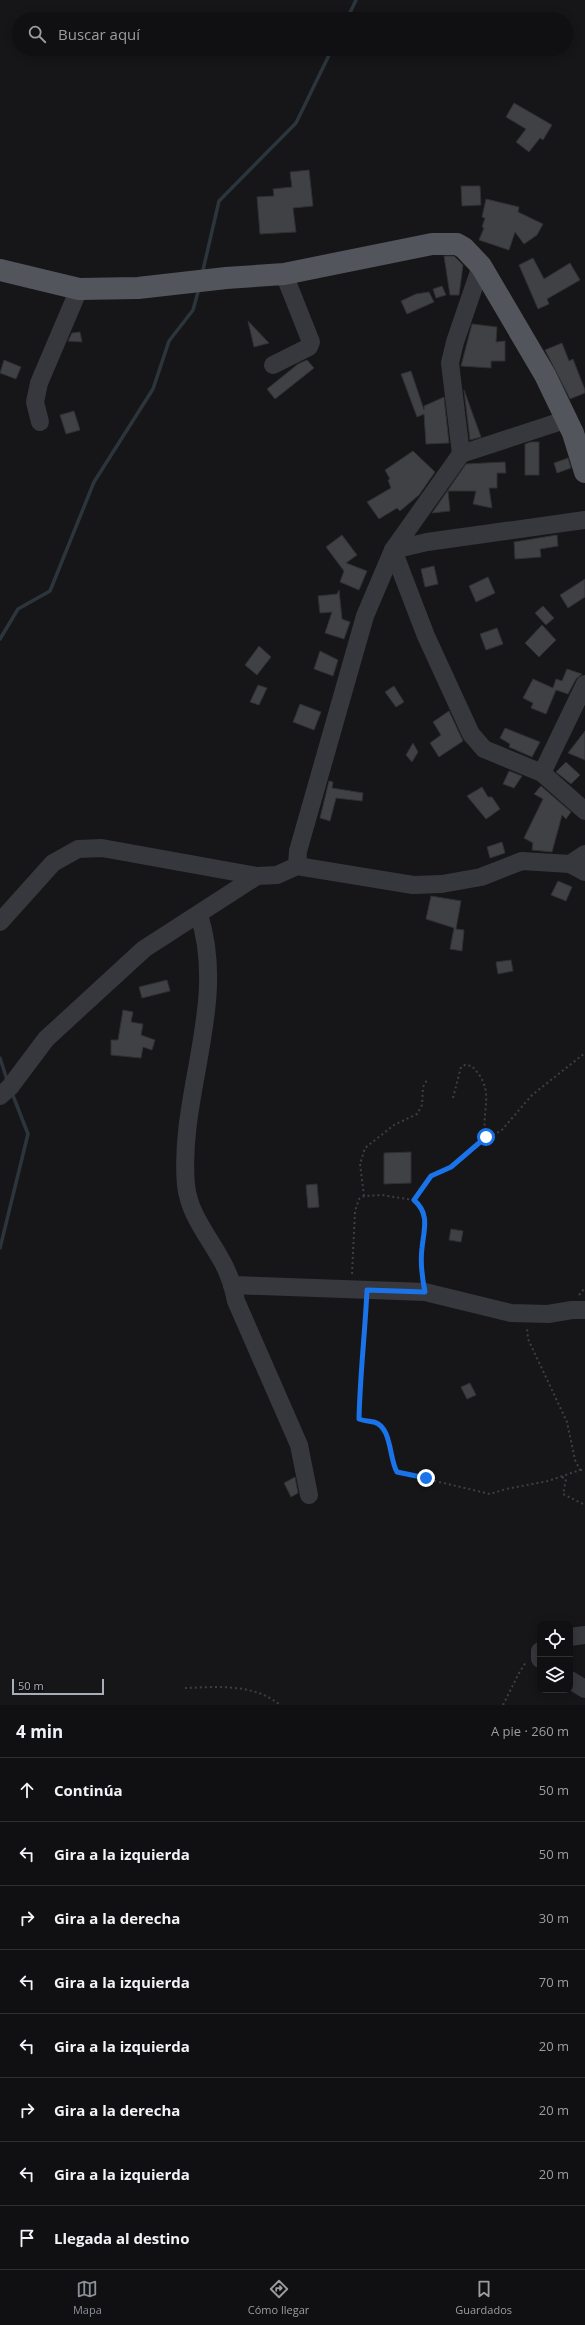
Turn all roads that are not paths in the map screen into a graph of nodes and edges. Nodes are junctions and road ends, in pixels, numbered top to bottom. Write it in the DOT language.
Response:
graph roads {
  1 [pos="481,266"];
  2 [pos="0,270"];
  3 [pos="284,274"];
  4 [pos="79,289"];
  5 [pos="272,365"];
  6 [pos="568,419"];
  7 [pos="40,422"];
  8 [pos="461,454"];
  9 [pos="585,472"];
  10 [pos="585,520"];
  11 [pos="393,550"];
  12 [pos="585,684"];
  13 [pos="542,773"];
  14 [pos="585,811"];
  15 [pos="585,854"];
  16 [pos="297,866"];
  17 [pos="577,868"];
  18 [pos="257,876"];
  19 [pos="199,914"];
  20 [pos="0,922"];
  21 [pos="0,1096"];
  22 [pos="232,1285"];
  23 [pos="585,1310"];
  24 [pos="309,1495"];
  25 [pos="585,1635"];
  26 [pos="573,1637"];
  27 [pos="573,1682"];
  28 [pos="585,1689"];
  1 -- 3 [label="main road"];
  1 -- 6 [label="main road"];
  1 -- 8 [label="street"];
  2 -- 4 [label="main road"];
  3 -- 4 [label="main road"];
  3 -- 5 [label="street"];
  4 -- 7 [label="street"];
  6 -- 8 [label="street"];
  6 -- 9 [label="main road"];
  8 -- 11 [label="street"];
  10 -- 11 [label="street"];
  11 -- 13 [label="street"];
  11 -- 16 [label="street"];
  12 -- 13 [label="street"];
  13 -- 14 [label="street"];
  15 -- 17 [label="street"];
  16 -- 17 [label="street"];
  16 -- 18 [label="street"];
  18 -- 19 [label="street"];
  18 -- 20 [label="street"];
  19 -- 21 [label="street"];
  19 -- 22 [label="street"];
  22 -- 23 [label="street"];
  22 -- 24 [label="street"];
  25 -- 26 [label="street"];
  27 -- 28 [label="street"];
}
